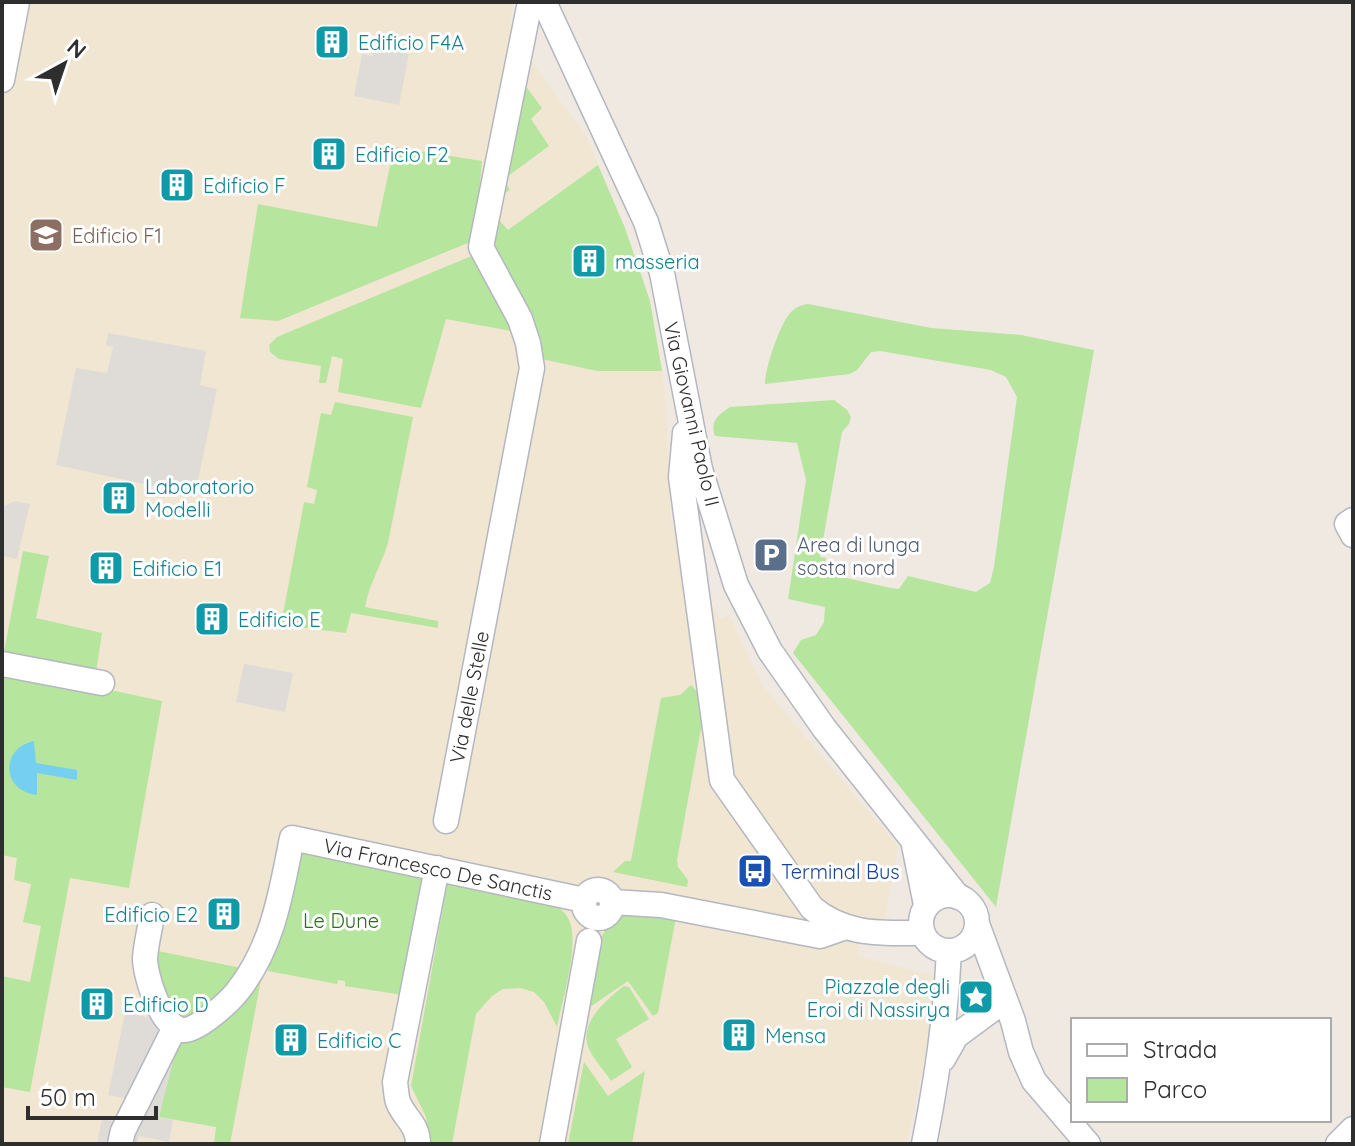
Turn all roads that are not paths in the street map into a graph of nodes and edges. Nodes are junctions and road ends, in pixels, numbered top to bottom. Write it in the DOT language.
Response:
graph roads {
  1 [pos="17,2"];
  2 [pos="530,2"];
  3 [pos="544,2"];
  4 [pos="2,80"];
  5 [pos="688,407"];
  6 [pos="1353,520"];
  7 [pos="1353,535"];
  8 [pos="2,664"];
  9 [pos="102,683"];
  10 [pos="446,821"];
  11 [pos="913,840"];
  12 [pos="437,868"];
  13 [pos="958,897"];
  14 [pos="926,905"];
  15 [pos="596,907"];
  16 [pos="152,915"];
  17 [pos="977,924"];
  18 [pos="843,928"];
  19 [pos="923,933"];
  20 [pos="949,951"];
  21 [pos="1005,1000"];
  22 [pos="175,1027"];
  23 [pos="939,1068"];
  24 [pos="1353,1129"];
  25 [pos="120,1144"];
  26 [pos="418,1144"];
  27 [pos="552,1144"];
  28 [pos="924,1144"];
  29 [pos="1088,1144"];
  30 [pos="1338,1144"];
  1 -- 4 [label="street"];
  2 -- 10 [label="street, Via delle Stelle"];
  3 -- 5 [label="street, Via Giovanni Paolo II"];
  5 -- 11 [label="street, Via Giovanni Paolo II"];
  5 -- 18 [label="street"];
  6 -- 7 [label="street"];
  8 -- 9 [label="street"];
  11 -- 13 [label="street, Via Giovanni Paolo II"];
  11 -- 14 [label="street, Via Giovanni Paolo II"];
  12 -- 15 [label="street, Via Francesco De Sanctis"];
  12 -- 22 [label="street, Via Francesco De Sanctis"];
  12 -- 26 [label="street"];
  13 -- 14 [label="street"];
  13 -- 17 [label="street"];
  14 -- 19 [label="street"];
  15 -- 18 [label="street, Via Francesco De Sanctis"];
  15 -- 27 [label="street"];
  16 -- 22 [label="street"];
  17 -- 20 [label="street"];
  17 -- 21 [label="street"];
  18 -- 19 [label="street, Via Francesco De Sanctis"];
  19 -- 20 [label="street"];
  20 -- 23 [label="street"];
  21 -- 23 [label="street"];
  21 -- 29 [label="street"];
  22 -- 25 [label="street"];
  23 -- 28 [label="street"];
  24 -- 30 [label="street"];
}
